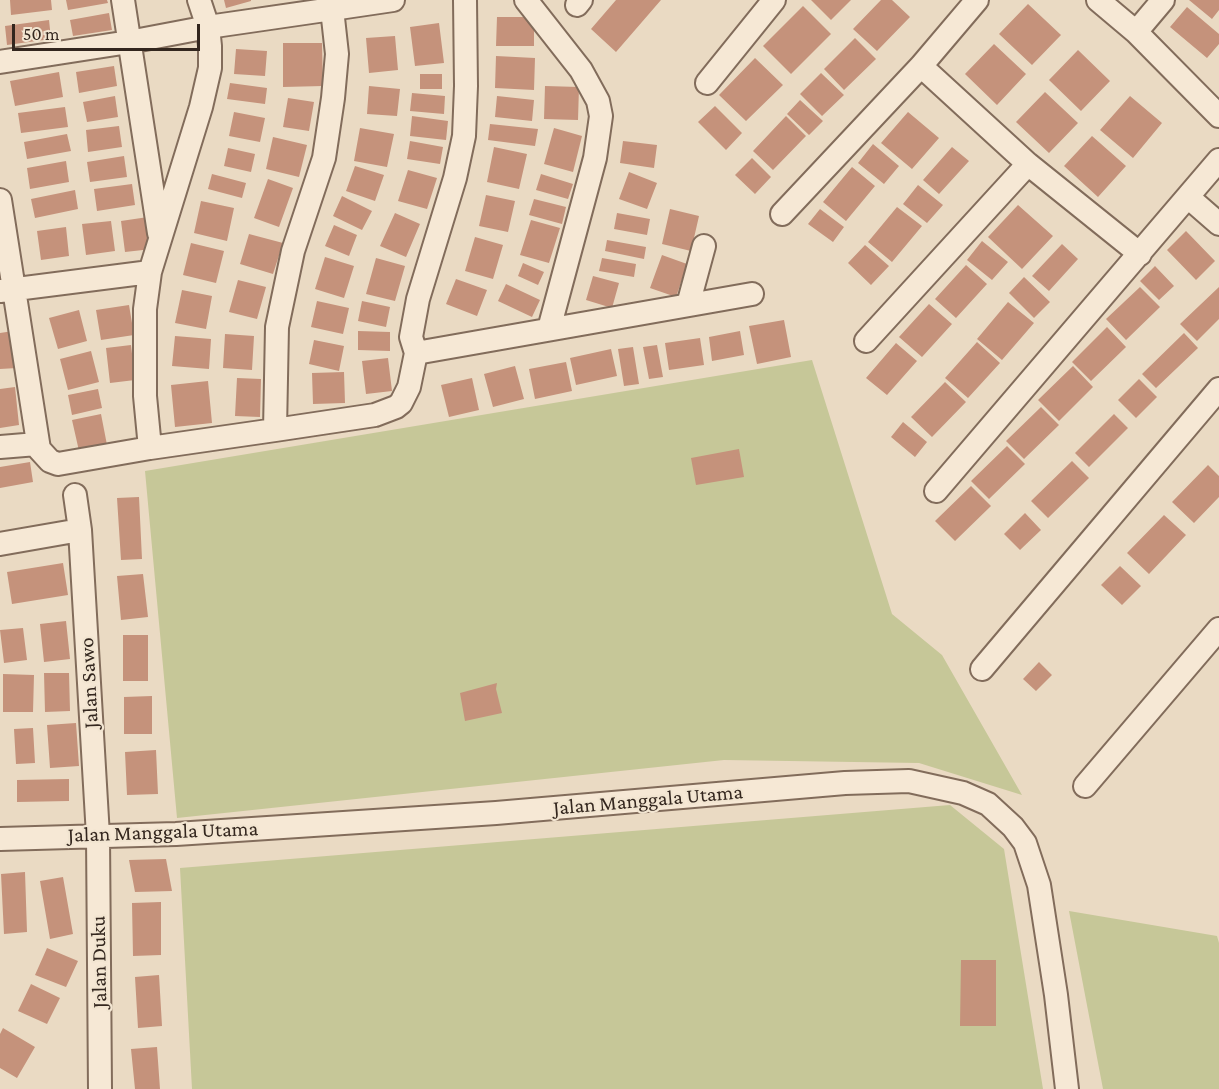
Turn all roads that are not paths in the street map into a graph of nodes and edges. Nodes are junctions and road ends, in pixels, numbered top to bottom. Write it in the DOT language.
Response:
graph roads {
  1 [pos="123,0"];
  2 [pos="199,0"];
  3 [pos="393,0"];
  4 [pos="465,0"];
  5 [pos="526,0"];
  6 [pos="774,0"];
  7 [pos="977,0"];
  8 [pos="1098,0"];
  9 [pos="1163,0"];
  10 [pos="330,4"];
  11 [pos="208,27"];
  12 [pos="1136,32"];
  13 [pos="129,42"];
  14 [pos="0,62"];
  15 [pos="921,66"];
  16 [pos="707,83"];
  17 [pos="1219,116"];
  18 [pos="1219,160"];
  19 [pos="1028,164"];
  20 [pos="1188,197"];
  21 [pos="0,200"];
  22 [pos="782,214"];
  23 [pos="1219,224"];
  24 [pos="159,237"];
  25 [pos="704,246"];
  26 [pos="1140,254"];
  27 [pos="150,272"];
  28 [pos="7,289"];
  29 [pos="752,294"];
  30 [pos="688,305"];
  31 [pos="549,329"];
  32 [pos="866,341"];
  33 [pos="416,353"];
  34 [pos="1219,389"];
  35 [pos="275,430"];
  36 [pos="38,444"];
  37 [pos="0,447"];
  38 [pos="150,448"];
  39 [pos="936,490"];
  40 [pos="75,495"];
  41 [pos="80,530"];
  42 [pos="0,544"];
  43 [pos="1219,629"];
  44 [pos="982,669"];
  45 [pos="1085,786"];
  46 [pos="98,836"];
  47 [pos="0,839"];
  48 [pos="100,1089"];
  49 [pos="1067,1089"];
  1 -- 13 [label="street"];
  2 -- 11 [label="street"];
  3 -- 10 [label="street"];
  4 -- 33 [label="street"];
  5 -- 31 [label="street"];
  6 -- 16 [label="street"];
  7 -- 15 [label="street"];
  8 -- 12 [label="street"];
  9 -- 12 [label="street"];
  10 -- 11 [label="street"];
  10 -- 35 [label="street"];
  11 -- 13 [label="street"];
  11 -- 24 [label="street"];
  12 -- 17 [label="street"];
  13 -- 14 [label="street"];
  13 -- 24 [label="street"];
  15 -- 19 [label="street"];
  15 -- 22 [label="street"];
  18 -- 20 [label="street"];
  19 -- 26 [label="street"];
  19 -- 32 [label="street"];
  20 -- 23 [label="street"];
  20 -- 26 [label="street"];
  21 -- 28 [label="street"];
  24 -- 27 [label="street"];
  25 -- 30 [label="street"];
  26 -- 39 [label="street"];
  27 -- 28 [label="street"];
  27 -- 38 [label="street"];
  28 -- 36 [label="street"];
  29 -- 30 [label="street"];
  30 -- 31 [label="street"];
  31 -- 33 [label="street"];
  33 -- 35 [label="street"];
  34 -- 44 [label="street"];
  35 -- 38 [label="street"];
  36 -- 37 [label="street"];
  36 -- 38 [label="street"];
  40 -- 41 [label="street, Jalan Sawo"];
  41 -- 42 [label="street"];
  41 -- 46 [label="street, Jalan Sawo"];
  43 -- 45 [label="street"];
  46 -- 47 [label="street, Jalan Manggala Utama"];
  46 -- 48 [label="street, Jalan Duku"];
  46 -- 49 [label="street, Jalan Manggala Utama"];
}
